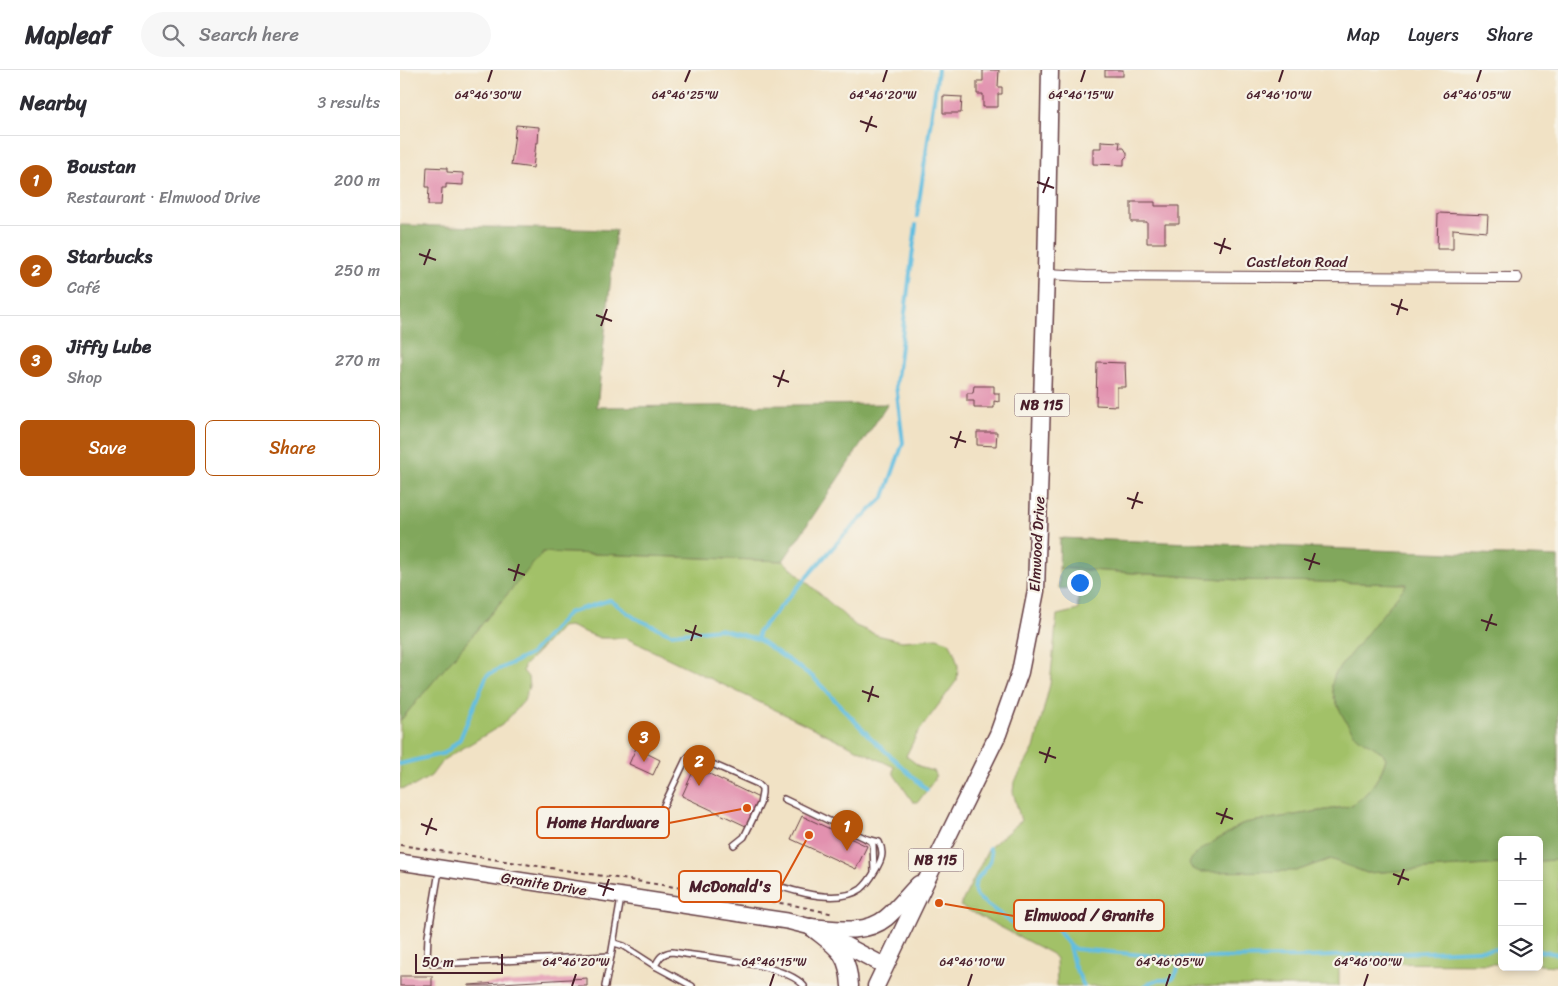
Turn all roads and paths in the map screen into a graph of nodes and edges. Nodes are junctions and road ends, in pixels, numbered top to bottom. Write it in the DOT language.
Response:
graph roads {
  1 [pos="1050,70"];
  2 [pos="1046,274"];
  3 [pos="1517,278"];
  4 [pos="784,800"];
  5 [pos="664,805"];
  6 [pos="867,839"];
  7 [pos="400,845"];
  8 [pos="734,845"];
  9 [pos="400,862"];
  10 [pos="439,868"];
  11 [pos="873,874"];
  12 [pos="748,875"];
  13 [pos="928,875"];
  14 [pos="621,896"];
  15 [pos="837,915"];
  16 [pos="811,927"];
  17 [pos="614,943"];
  18 [pos="611,956"];
  19 [pos="655,966"];
  20 [pos="886,966"];
  21 [pos="606,986"];
  22 [pos="692,986"];
  23 [pos="804,986"];
  24 [pos="850,986"];
  25 [pos="876,986"];
  1 -- 2 [label="main road, Elmwood Drive / NB 115"];
  2 -- 3 [label="street, Castleton Road"];
  2 -- 13 [label="main road, Elmwood Drive / NB 115"];
  4 -- 6 [label="lane"];
  5 -- 8 [label="lane"];
  6 -- 11 [label="lane"];
  6 -- 11 [label="lane"];
  7 -- 15 [label="path"];
  9 -- 10 [label="street, Granite Drive"];
  10 -- 14 [label="street, Granite Drive"];
  10 -- 18 [label="lane"];
  11 -- 12 [label="lane"];
  13 -- 16 [label="main road"];
  13 -- 20 [label="main road, Elmwood Drive / NB 115"];
  14 -- 16 [label="street, Granite Drive"];
  14 -- 17 [label="lane"];
  16 -- 20 [label="street, Granite Drive"];
  16 -- 24 [label="main road"];
  17 -- 18 [label="lane"];
  17 -- 19 [label="lane"];
  18 -- 21 [label="lane"];
  19 -- 22 [label="lane"];
  19 -- 23 [label="lane"];
  20 -- 25 [label="main road, Elmwood Drive / NB 115"];
}
